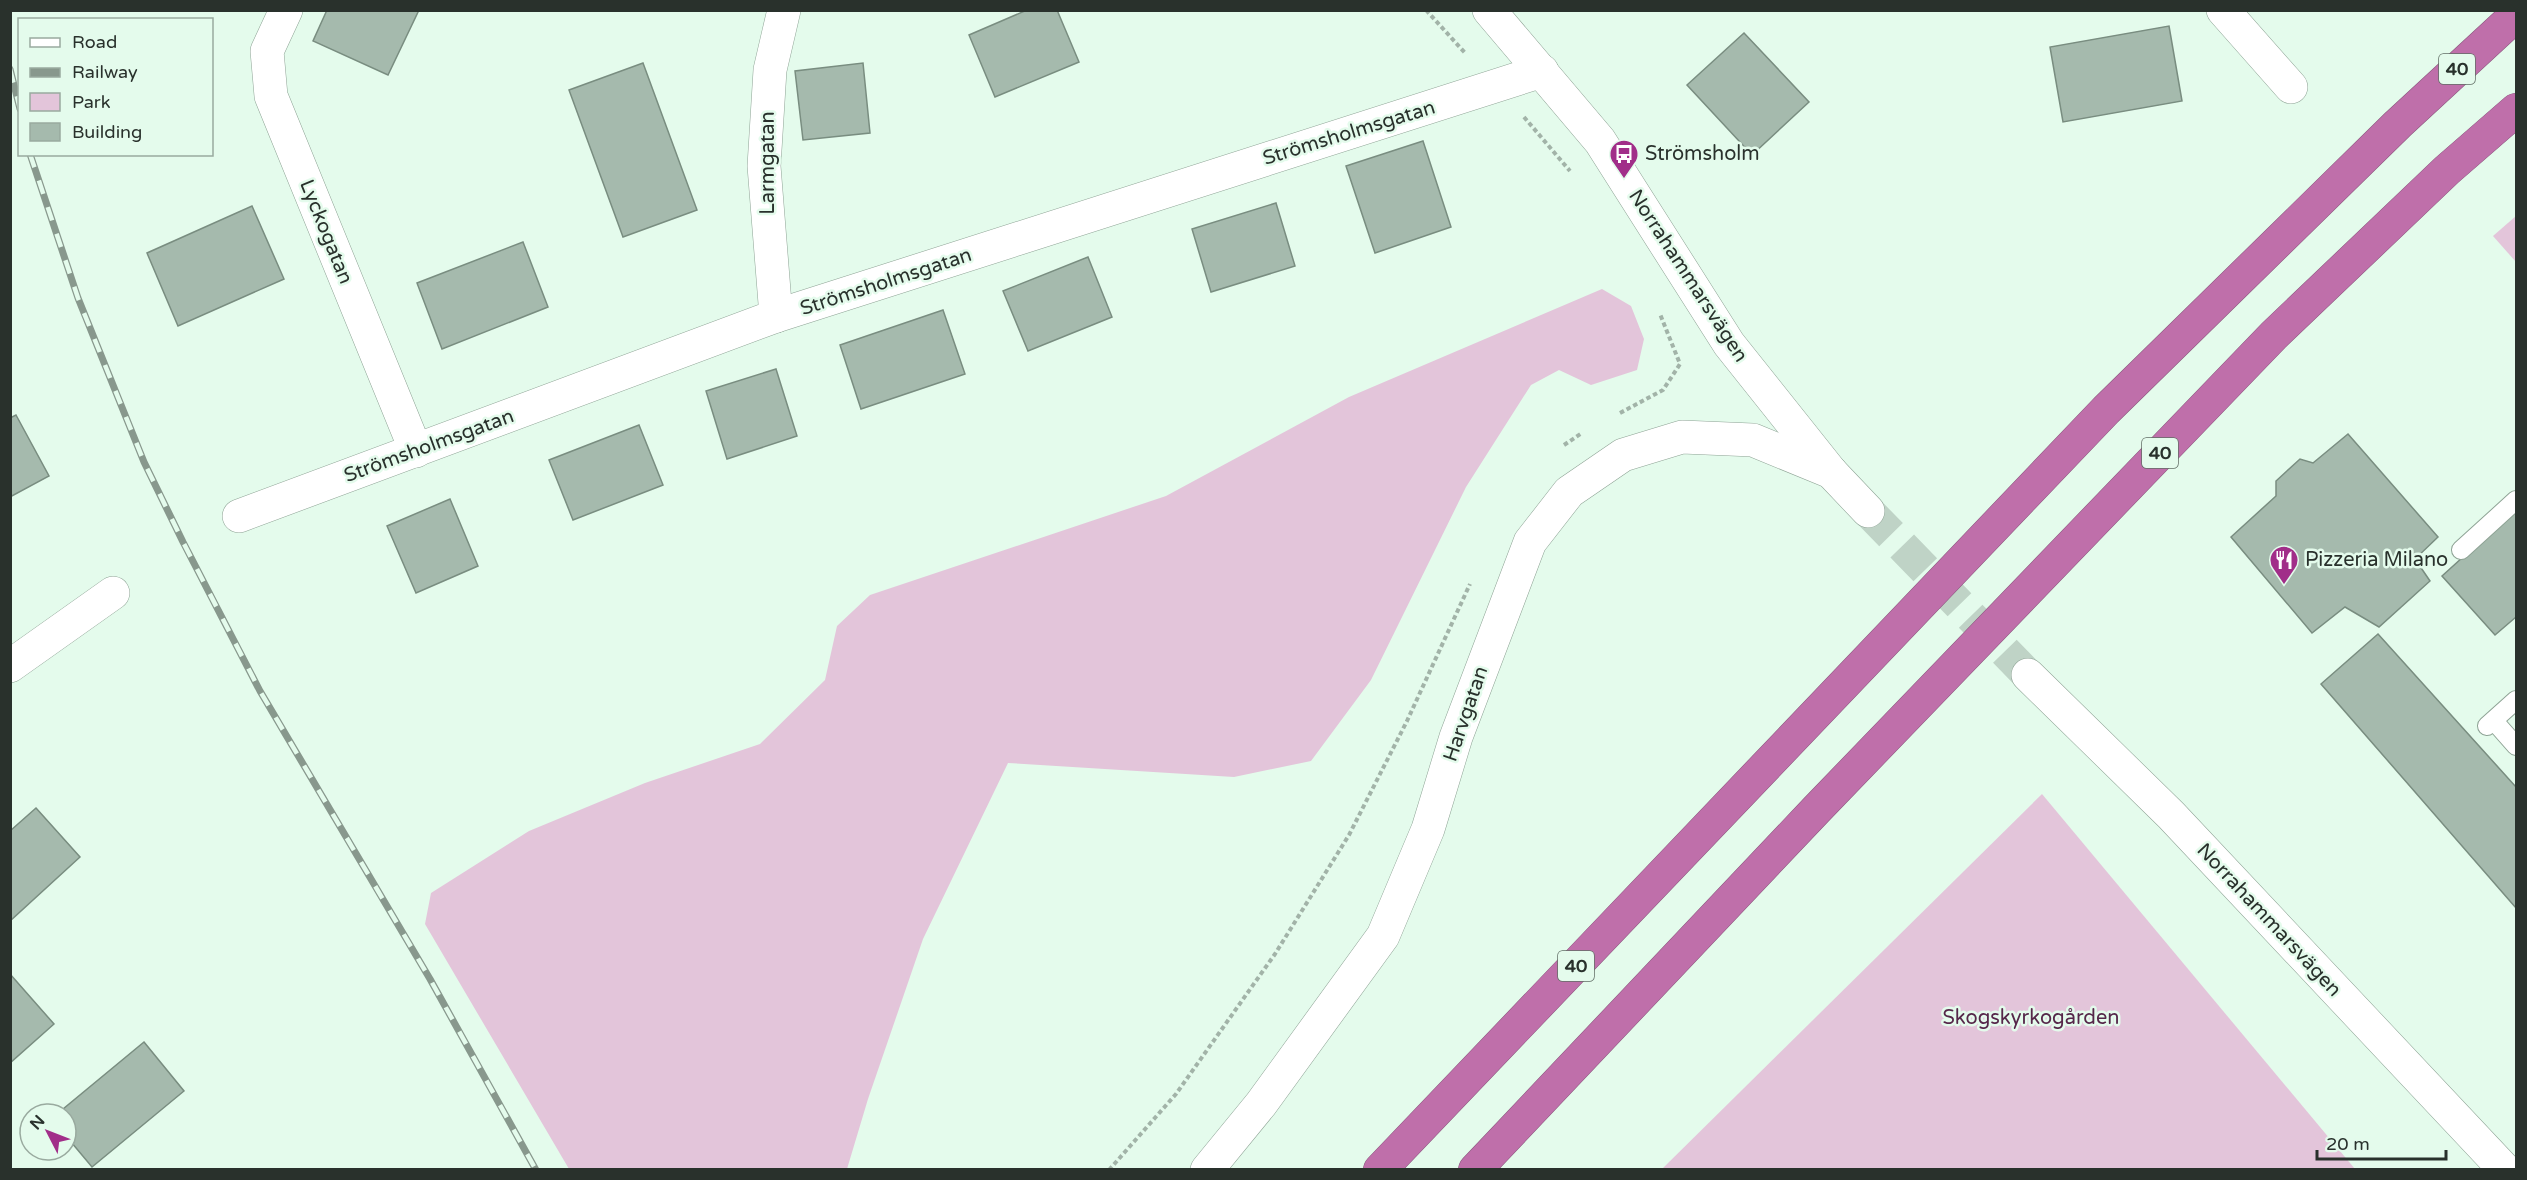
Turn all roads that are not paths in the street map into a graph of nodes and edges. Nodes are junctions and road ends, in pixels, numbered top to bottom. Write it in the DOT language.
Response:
graph roads {
  1 [pos="286,10"];
  2 [pos="784,10"];
  3 [pos="1489,10"];
  4 [pos="2236,15"];
  5 [pos="2517,15"];
  6 [pos="1542,71"];
  7 [pos="2291,87"];
  8 [pos="2517,111"];
  9 [pos="776,316"];
  10 [pos="416,452"];
  11 [pos="1832,472"];
  12 [pos="2517,500"];
  13 [pos="1868,511"];
  14 [pos="239,516"];
  15 [pos="2461,549"];
  16 [pos="113,593"];
  17 [pos="10,666"];
  18 [pos="2028,675"];
  19 [pos="2517,700"];
  20 [pos="2517,746"];
  21 [pos="1207,1170"];
  22 [pos="1380,1170"];
  23 [pos="1475,1170"];
  24 [pos="2505,1170"];
  1 -- 10 [label="street, Lyckogatan"];
  2 -- 9 [label="street, Larmgatan"];
  3 -- 6 [label="street, Norrahammarsvägen"];
  4 -- 7 [label="street"];
  5 -- 22 [label="highway, 40"];
  6 -- 9 [label="street, Strömsholmsgatan"];
  6 -- 11 [label="street, Norrahammarsvägen"];
  8 -- 23 [label="highway, 40"];
  9 -- 10 [label="street, Strömsholmsgatan"];
  10 -- 14 [label="street, Strömsholmsgatan"];
  11 -- 13 [label="street, Norrahammarsvägen"];
  11 -- 21 [label="street, Harvgatan"];
  12 -- 15 [label="lane"];
  16 -- 17 [label="street"];
  18 -- 24 [label="street, Norrahammarsvägen"];
  19 -- 20 [label="lane"];
}
